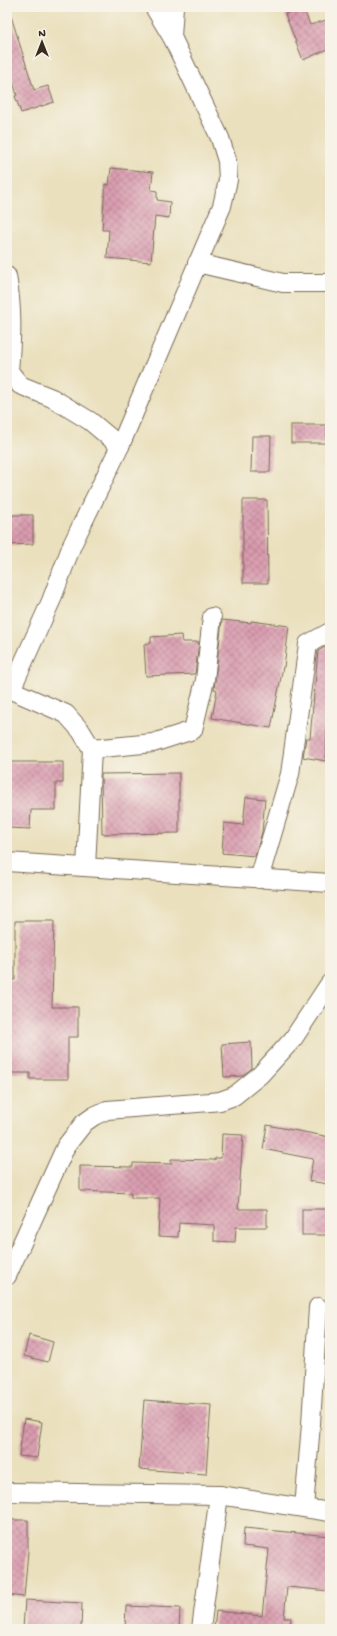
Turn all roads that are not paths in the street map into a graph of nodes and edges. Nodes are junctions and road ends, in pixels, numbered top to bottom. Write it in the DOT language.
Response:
graph roads {
  1 [pos="154,7"];
  2 [pos="174,7"];
  3 [pos="172,37"];
  4 [pos="197,263"];
  5 [pos="7,276"];
  6 [pos="330,283"];
  7 [pos="13,387"];
  8 [pos="120,446"];
  9 [pos="212,617"];
  10 [pos="330,632"];
  11 [pos="9,690"];
  12 [pos="92,749"];
  13 [pos="7,862"];
  14 [pos="86,867"];
  15 [pos="259,879"];
  16 [pos="330,884"];
  17 [pos="330,983"];
  18 [pos="7,1276"];
  19 [pos="318,1307"];
  20 [pos="7,1492"];
  21 [pos="219,1496"];
  22 [pos="304,1508"];
  23 [pos="330,1512"];
  24 [pos="201,1629"];
  1 -- 3 [label="street"];
  2 -- 3 [label="street"];
  3 -- 4 [label="street"];
  4 -- 6 [label="street"];
  4 -- 8 [label="street"];
  5 -- 7 [label="street"];
  7 -- 8 [label="street"];
  8 -- 11 [label="street"];
  9 -- 12 [label="street"];
  10 -- 15 [label="street"];
  11 -- 12 [label="street"];
  12 -- 14 [label="street"];
  13 -- 14 [label="street"];
  14 -- 15 [label="street"];
  15 -- 16 [label="street"];
  17 -- 18 [label="street"];
  19 -- 22 [label="street"];
  20 -- 21 [label="street"];
  21 -- 22 [label="street"];
  21 -- 24 [label="street"];
  22 -- 23 [label="street"];
}
